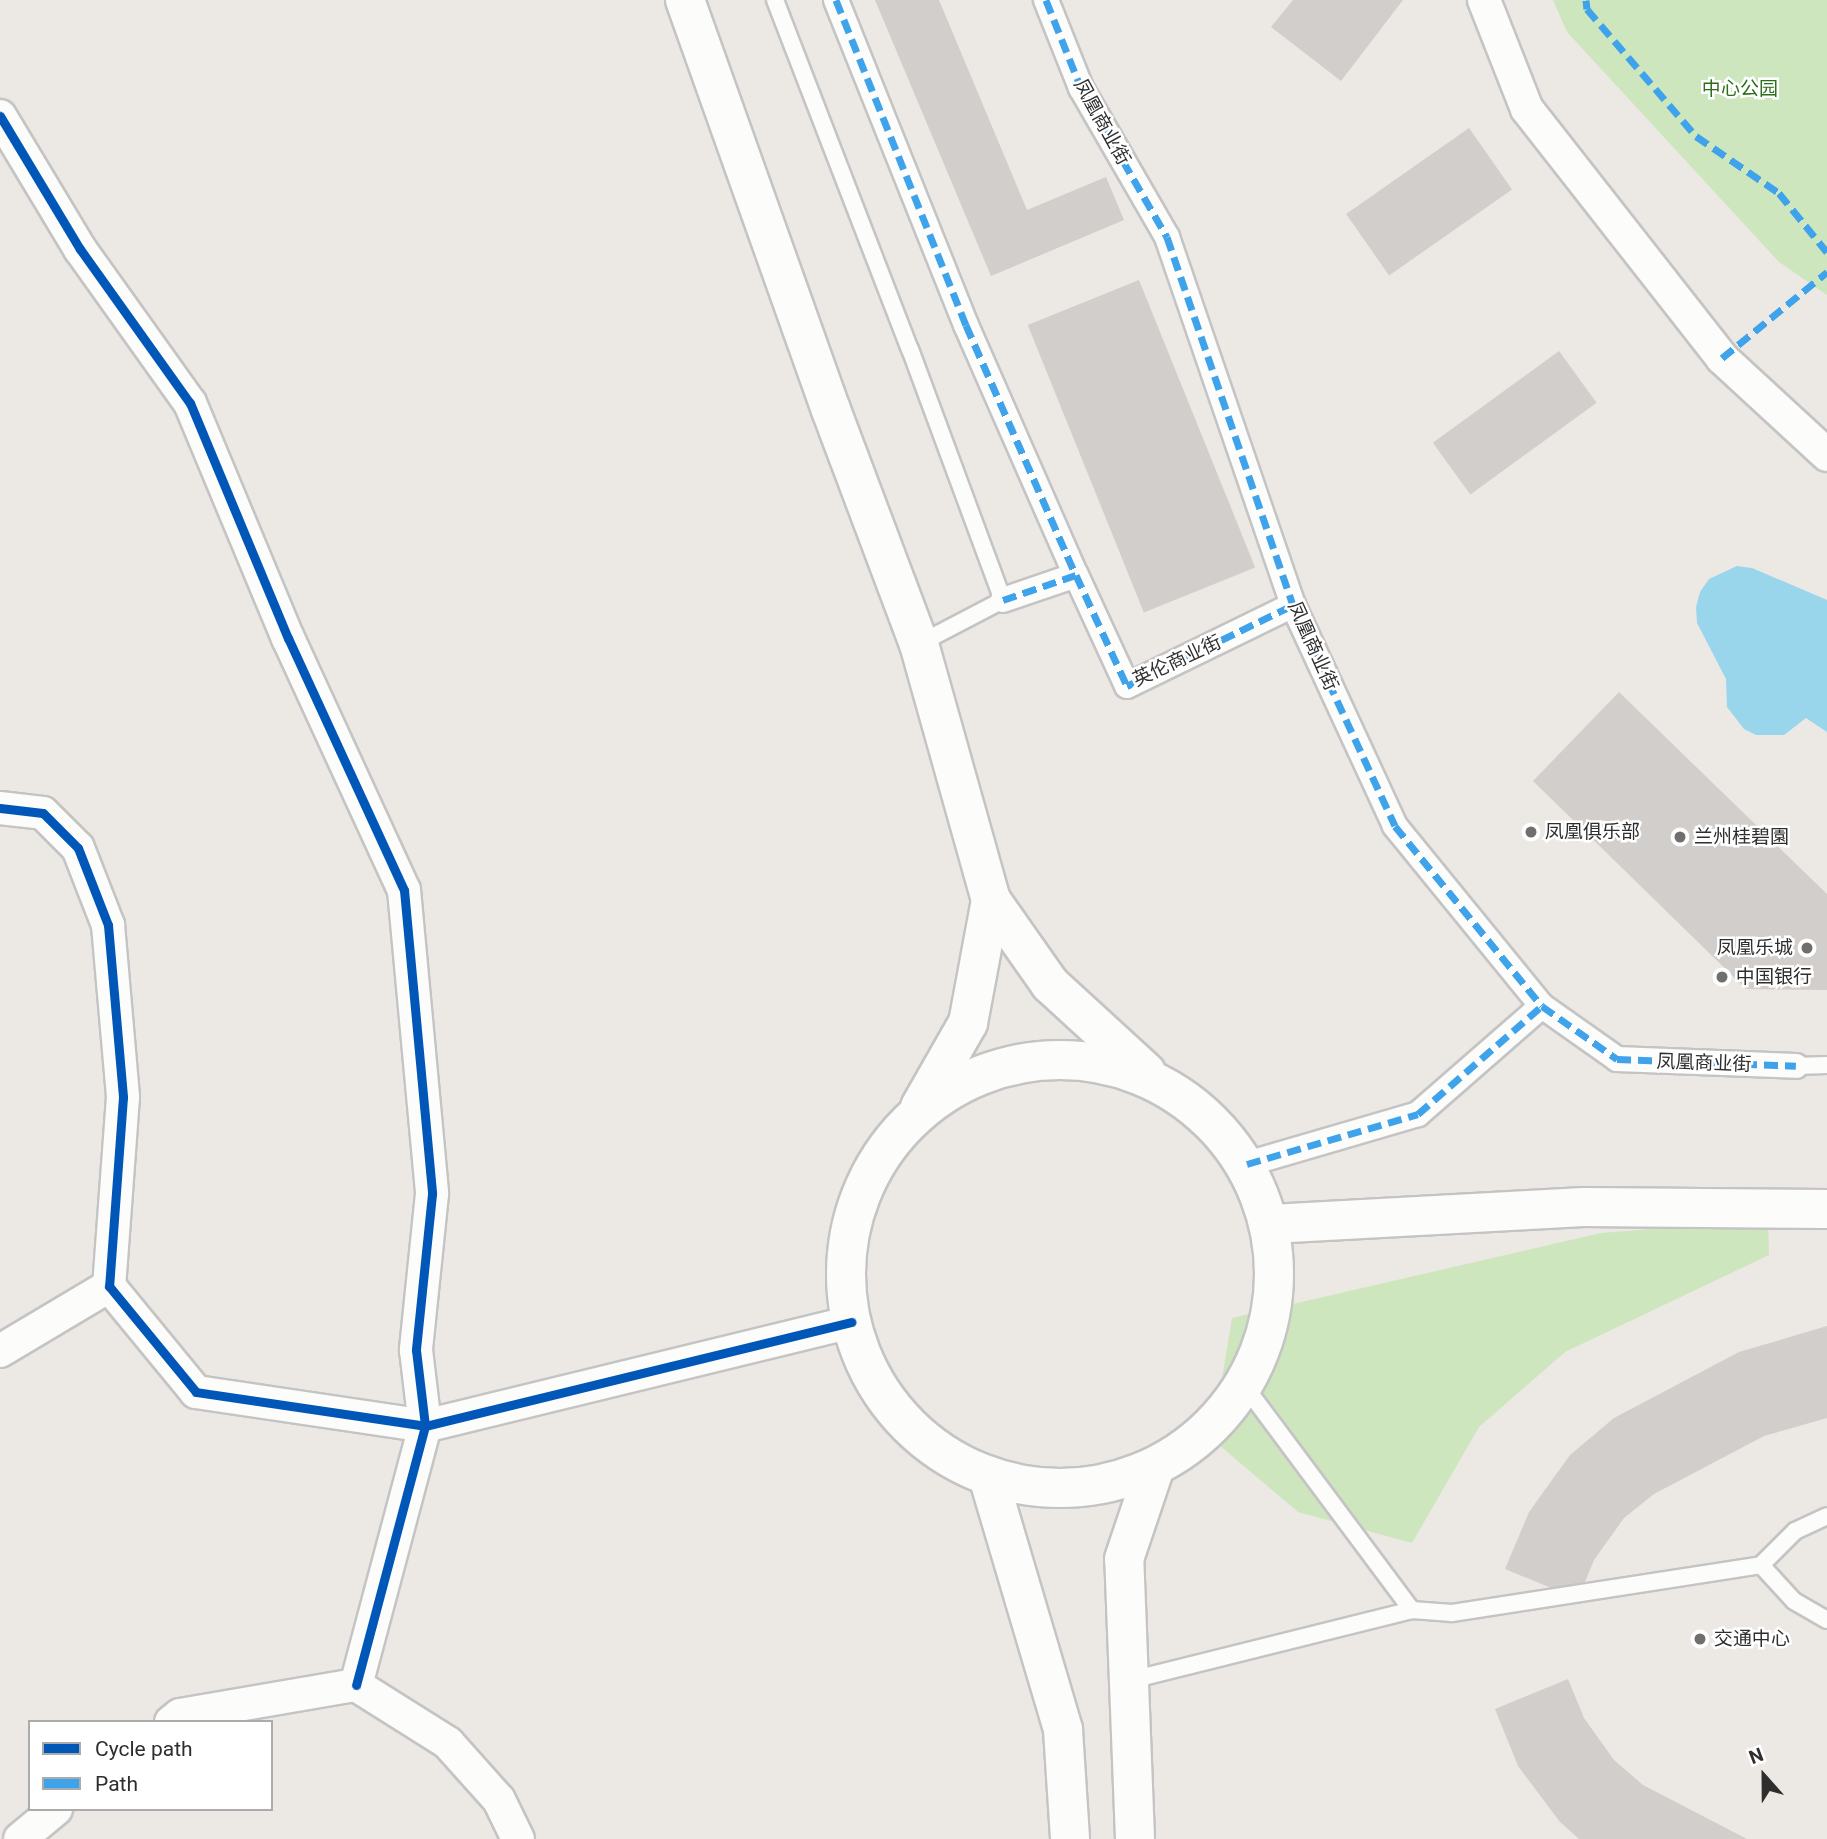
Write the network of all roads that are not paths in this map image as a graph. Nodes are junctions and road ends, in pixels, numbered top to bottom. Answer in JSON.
{"nodes":[{"id":1,"x":685,"y":0,"type":"edge"},
{"id":2,"x":775,"y":0,"type":"edge"},
{"id":3,"x":835,"y":0,"type":"edge"},
{"id":4,"x":1046,"y":0,"type":"edge"},
{"id":5,"x":1484,"y":0,"type":"edge"},
{"id":6,"x":0,"y":116,"type":"edge"},
{"id":7,"x":1827,"y":455,"type":"edge"},
{"id":8,"x":1076,"y":575,"type":"junction"},
{"id":9,"x":1003,"y":600,"type":"junction"},
{"id":10,"x":1293,"y":605,"type":"junction"},
{"id":11,"x":919,"y":644,"type":"junction"},
{"id":12,"x":0,"y":808,"type":"edge"},
{"id":13,"x":991,"y":900,"type":"junction"},
{"id":14,"x":1542,"y":1006,"type":"junction"},
{"id":15,"x":1827,"y":1065,"type":"edge"},
{"id":16,"x":1796,"y":1066,"type":"joint"},
{"id":17,"x":1153,"y":1078,"type":"junction"},
{"id":18,"x":916,"y":1114,"type":"junction"},
{"id":19,"x":1247,"y":1164,"type":"junction"},
{"id":20,"x":1827,"y":1209,"type":"edge"},
{"id":21,"x":1271,"y":1224,"type":"junction"},
{"id":22,"x":109,"y":1286,"type":"junction"},
{"id":23,"x":851,"y":1322,"type":"junction"},
{"id":24,"x":0,"y":1351,"type":"edge"},
{"id":25,"x":1244,"y":1385,"type":"junction"},
{"id":26,"x":425,"y":1426,"type":"junction"},
{"id":27,"x":1155,"y":1467,"type":"junction"},
{"id":28,"x":988,"y":1476,"type":"junction"},
{"id":29,"x":1827,"y":1516,"type":"edge"},
{"id":30,"x":1761,"y":1565,"type":"junction"},
{"id":31,"x":1412,"y":1610,"type":"junction"},
{"id":32,"x":1827,"y":1620,"type":"edge"},
{"id":33,"x":1131,"y":1680,"type":"junction"},
{"id":34,"x":356,"y":1685,"type":"junction"},
{"id":35,"x":174,"y":1720,"type":"edge"},
{"id":36,"x":54,"y":1811,"type":"edge"},
{"id":37,"x":20,"y":1839,"type":"edge"},
{"id":38,"x":518,"y":1839,"type":"edge"},
{"id":39,"x":1070,"y":1839,"type":"edge"},
{"id":40,"x":1135,"y":1839,"type":"edge"}],
"edges":[{"from":1,"to":11,"type":"main road"},
{"from":2,"to":9,"type":"lane"},
{"from":3,"to":8,"type":"street"},
{"from":4,"to":10,"type":"street","name":"凤凰商业街"},
{"from":5,"to":7,"type":"street"},
{"from":6,"to":26,"type":"street"},
{"from":8,"to":9,"type":"street"},
{"from":8,"to":10,"type":"street","name":"英伦商业街"},
{"from":9,"to":11,"type":"lane"},
{"from":10,"to":14,"type":"street","name":"凤凰商业街"},
{"from":11,"to":13,"type":"main road"},
{"from":12,"to":22,"type":"street"},
{"from":13,"to":17,"type":"main road"},
{"from":13,"to":18,"type":"main road"},
{"from":14,"to":16,"type":"street","name":"凤凰商业街"},
{"from":14,"to":19,"type":"street"},
{"from":15,"to":16,"type":"lane"},
{"from":17,"to":18,"type":"main road"},
{"from":17,"to":19,"type":"main road"},
{"from":18,"to":23,"type":"main road"},
{"from":19,"to":21,"type":"main road"},
{"from":20,"to":21,"type":"main road"},
{"from":21,"to":25,"type":"main road"},
{"from":22,"to":24,"type":"street"},
{"from":22,"to":26,"type":"street"},
{"from":23,"to":26,"type":"street"},
{"from":23,"to":28,"type":"main road"},
{"from":25,"to":27,"type":"main road"},
{"from":25,"to":31,"type":"lane"},
{"from":26,"to":34,"type":"street"},
{"from":27,"to":28,"type":"main road"},
{"from":27,"to":33,"type":"main road"},
{"from":28,"to":39,"type":"main road"},
{"from":29,"to":30,"type":"lane"},
{"from":30,"to":31,"type":"lane"},
{"from":30,"to":32,"type":"lane"},
{"from":31,"to":33,"type":"lane"},
{"from":33,"to":40,"type":"main road"},
{"from":34,"to":35,"type":"street"},
{"from":34,"to":38,"type":"street"},
{"from":36,"to":37,"type":"street"}]}
